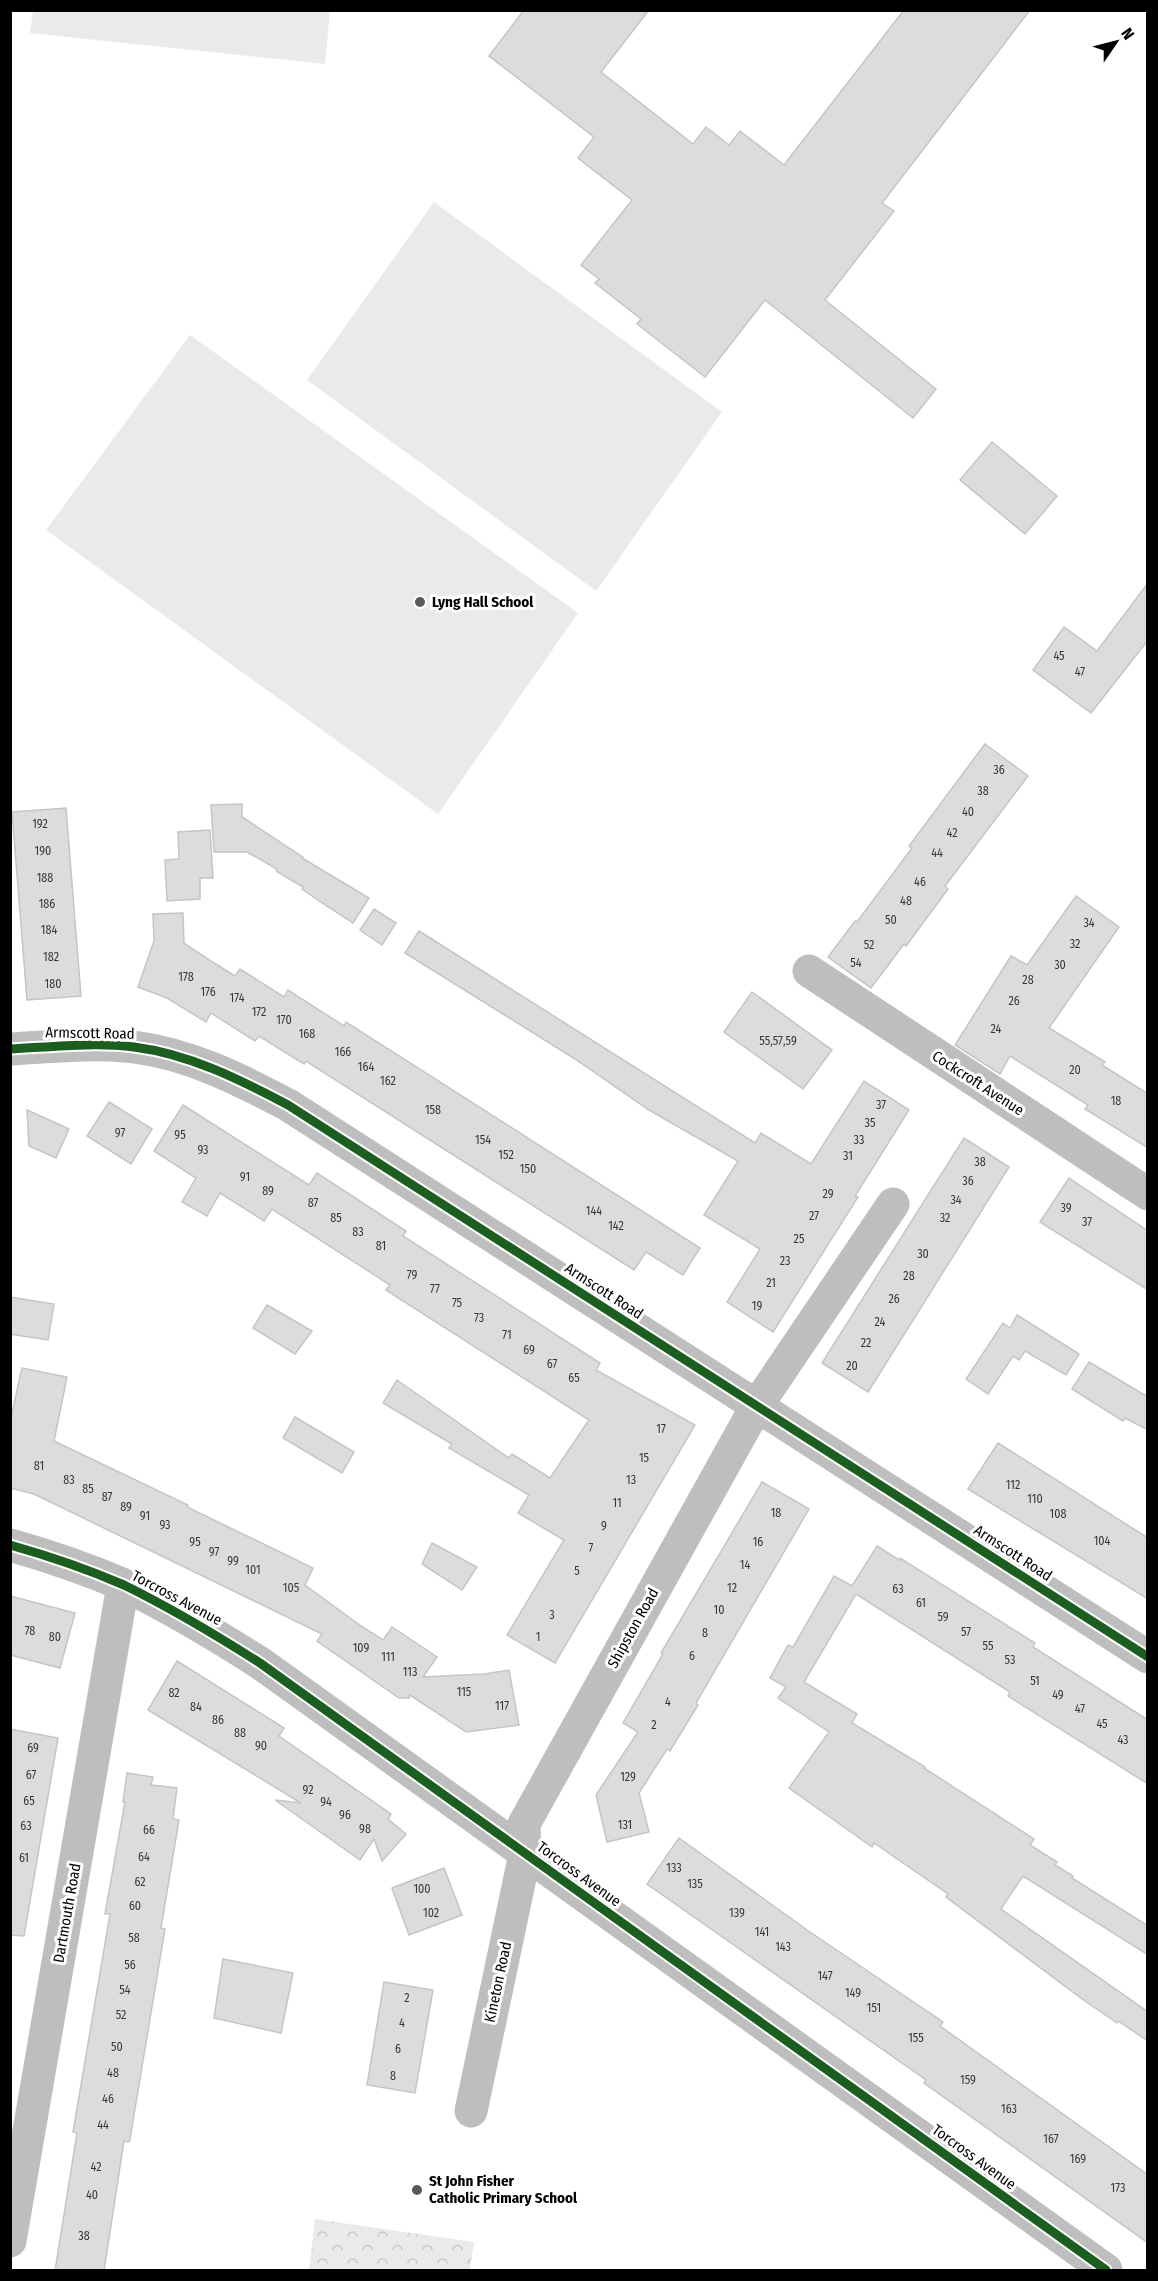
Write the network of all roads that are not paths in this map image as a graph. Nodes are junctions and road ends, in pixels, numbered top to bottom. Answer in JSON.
{"nodes":[{"id":1,"x":809,"y":971,"type":"dead end"},
{"id":2,"x":10,"y":1049,"type":"edge"},
{"id":3,"x":1148,"y":1194,"type":"edge"},
{"id":4,"x":892,"y":1204,"type":"dead end"},
{"id":5,"x":756,"y":1407,"type":"junction"},
{"id":6,"x":10,"y":1545,"type":"edge"},
{"id":7,"x":123,"y":1585,"type":"junction"},
{"id":8,"x":1148,"y":1657,"type":"edge"},
{"id":9,"x":525,"y":1854,"type":"junction"},
{"id":10,"x":471,"y":2111,"type":"dead end"},
{"id":11,"x":10,"y":2241,"type":"edge"},
{"id":12,"x":1106,"y":2271,"type":"edge"}],
"edges":[{"from":1,"to":3,"type":"street","name":"Cockcroft Avenue"},
{"from":2,"to":5,"type":"street","name":"Armscott Road"},
{"from":4,"to":5,"type":"street"},
{"from":5,"to":8,"type":"street","name":"Armscott Road"},
{"from":5,"to":9,"type":"street","name":"Shipston Road"},
{"from":6,"to":7,"type":"street","name":"Torcross Avenue"},
{"from":7,"to":9,"type":"street","name":"Torcross Avenue"},
{"from":7,"to":11,"type":"street","name":"Dartmouth Road"},
{"from":9,"to":10,"type":"street","name":"Kineton Road"},
{"from":9,"to":12,"type":"street","name":"Torcross Avenue"}]}
